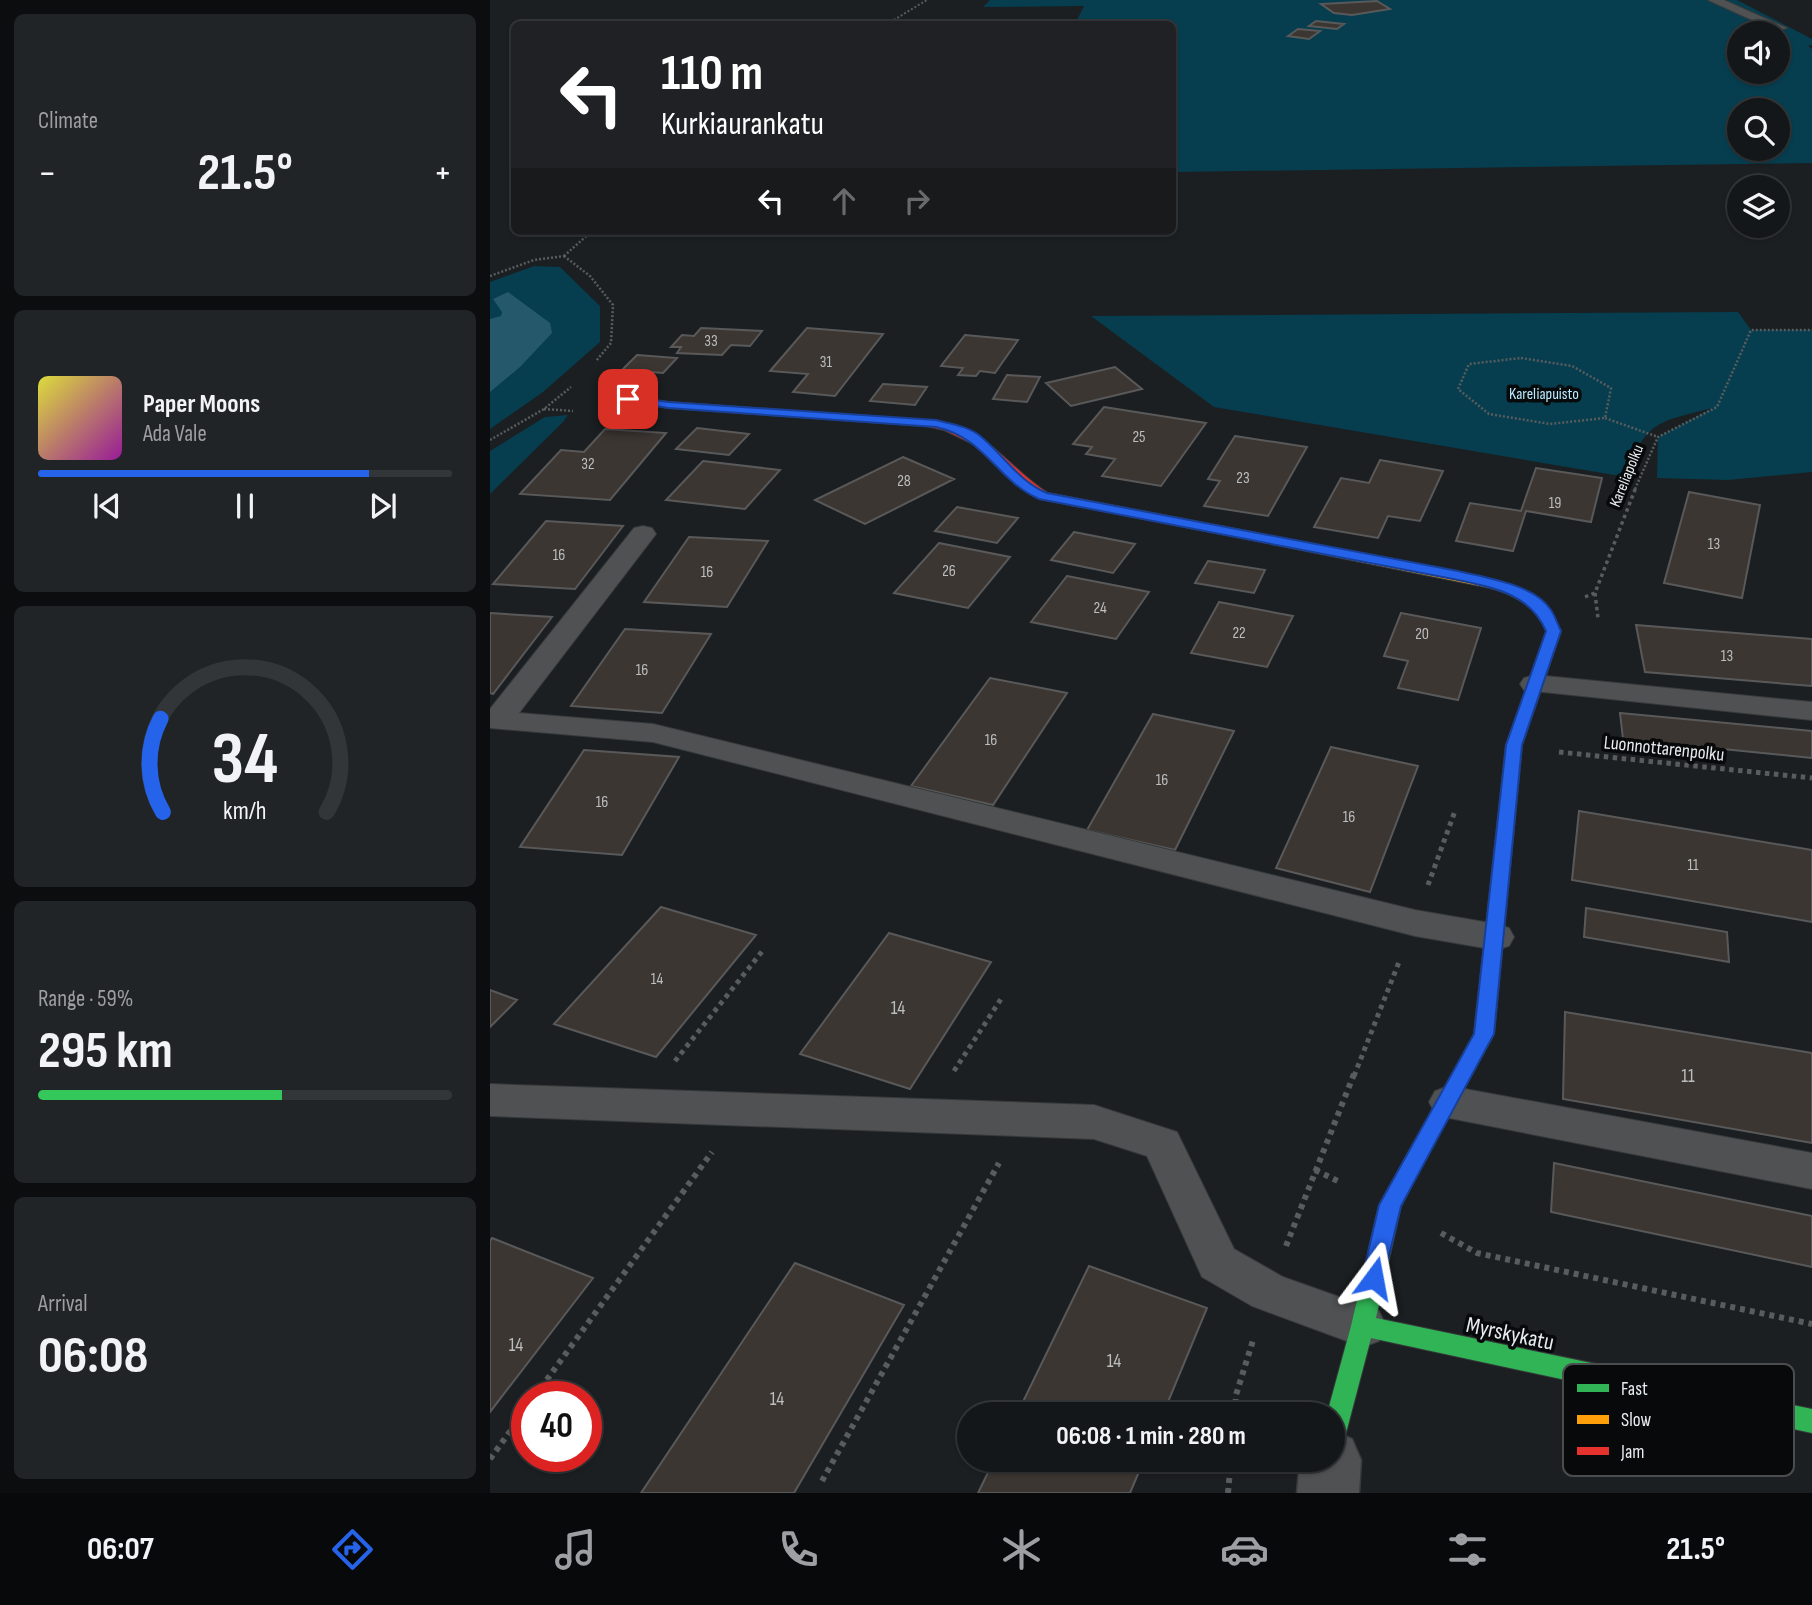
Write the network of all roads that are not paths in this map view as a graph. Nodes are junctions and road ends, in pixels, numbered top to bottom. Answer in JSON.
{"nodes":[{"id":1,"x":1714,"y":0,"type":"edge"},
{"id":2,"x":1764,"y":21,"type":"edge"},
{"id":3,"x":608,"y":396,"type":"dead end"},
{"id":4,"x":642,"y":534,"type":"dead end"},
{"id":5,"x":1535,"y":684,"type":"junction"},
{"id":6,"x":1812,"y":711,"type":"edge"},
{"id":7,"x":494,"y":724,"type":"edge"},
{"id":8,"x":1496,"y":937,"type":"junction"},
{"id":9,"x":490,"y":1100,"type":"edge"},
{"id":10,"x":1449,"y":1102,"type":"junction"},
{"id":11,"x":1812,"y":1171,"type":"edge"},
{"id":12,"x":1363,"y":1326,"type":"junction"},
{"id":13,"x":1563,"y":1369,"type":"edge"},
{"id":14,"x":1342,"y":1402,"type":"edge"},
{"id":15,"x":1794,"y":1418,"type":"edge"},
{"id":16,"x":1812,"y":1422,"type":"edge"},
{"id":17,"x":1329,"y":1472,"type":"edge"},
{"id":18,"x":1328,"y":1493,"type":"edge"}],
"edges":[{"from":1,"to":2,"type":"lane"},
{"from":3,"to":5,"type":"street"},
{"from":4,"to":7,"type":"lane"},
{"from":5,"to":6,"type":"lane"},
{"from":5,"to":8,"type":"street"},
{"from":7,"to":8,"type":"lane"},
{"from":8,"to":10,"type":"street"},
{"from":9,"to":12,"type":"lane"},
{"from":10,"to":11,"type":"lane"},
{"from":10,"to":12,"type":"street"},
{"from":12,"to":13,"type":"street","name":"Myrskykatu"},
{"from":12,"to":14,"type":"street"},
{"from":15,"to":16,"type":"street","name":"Myrskykatu"},
{"from":17,"to":18,"type":"street"}]}
